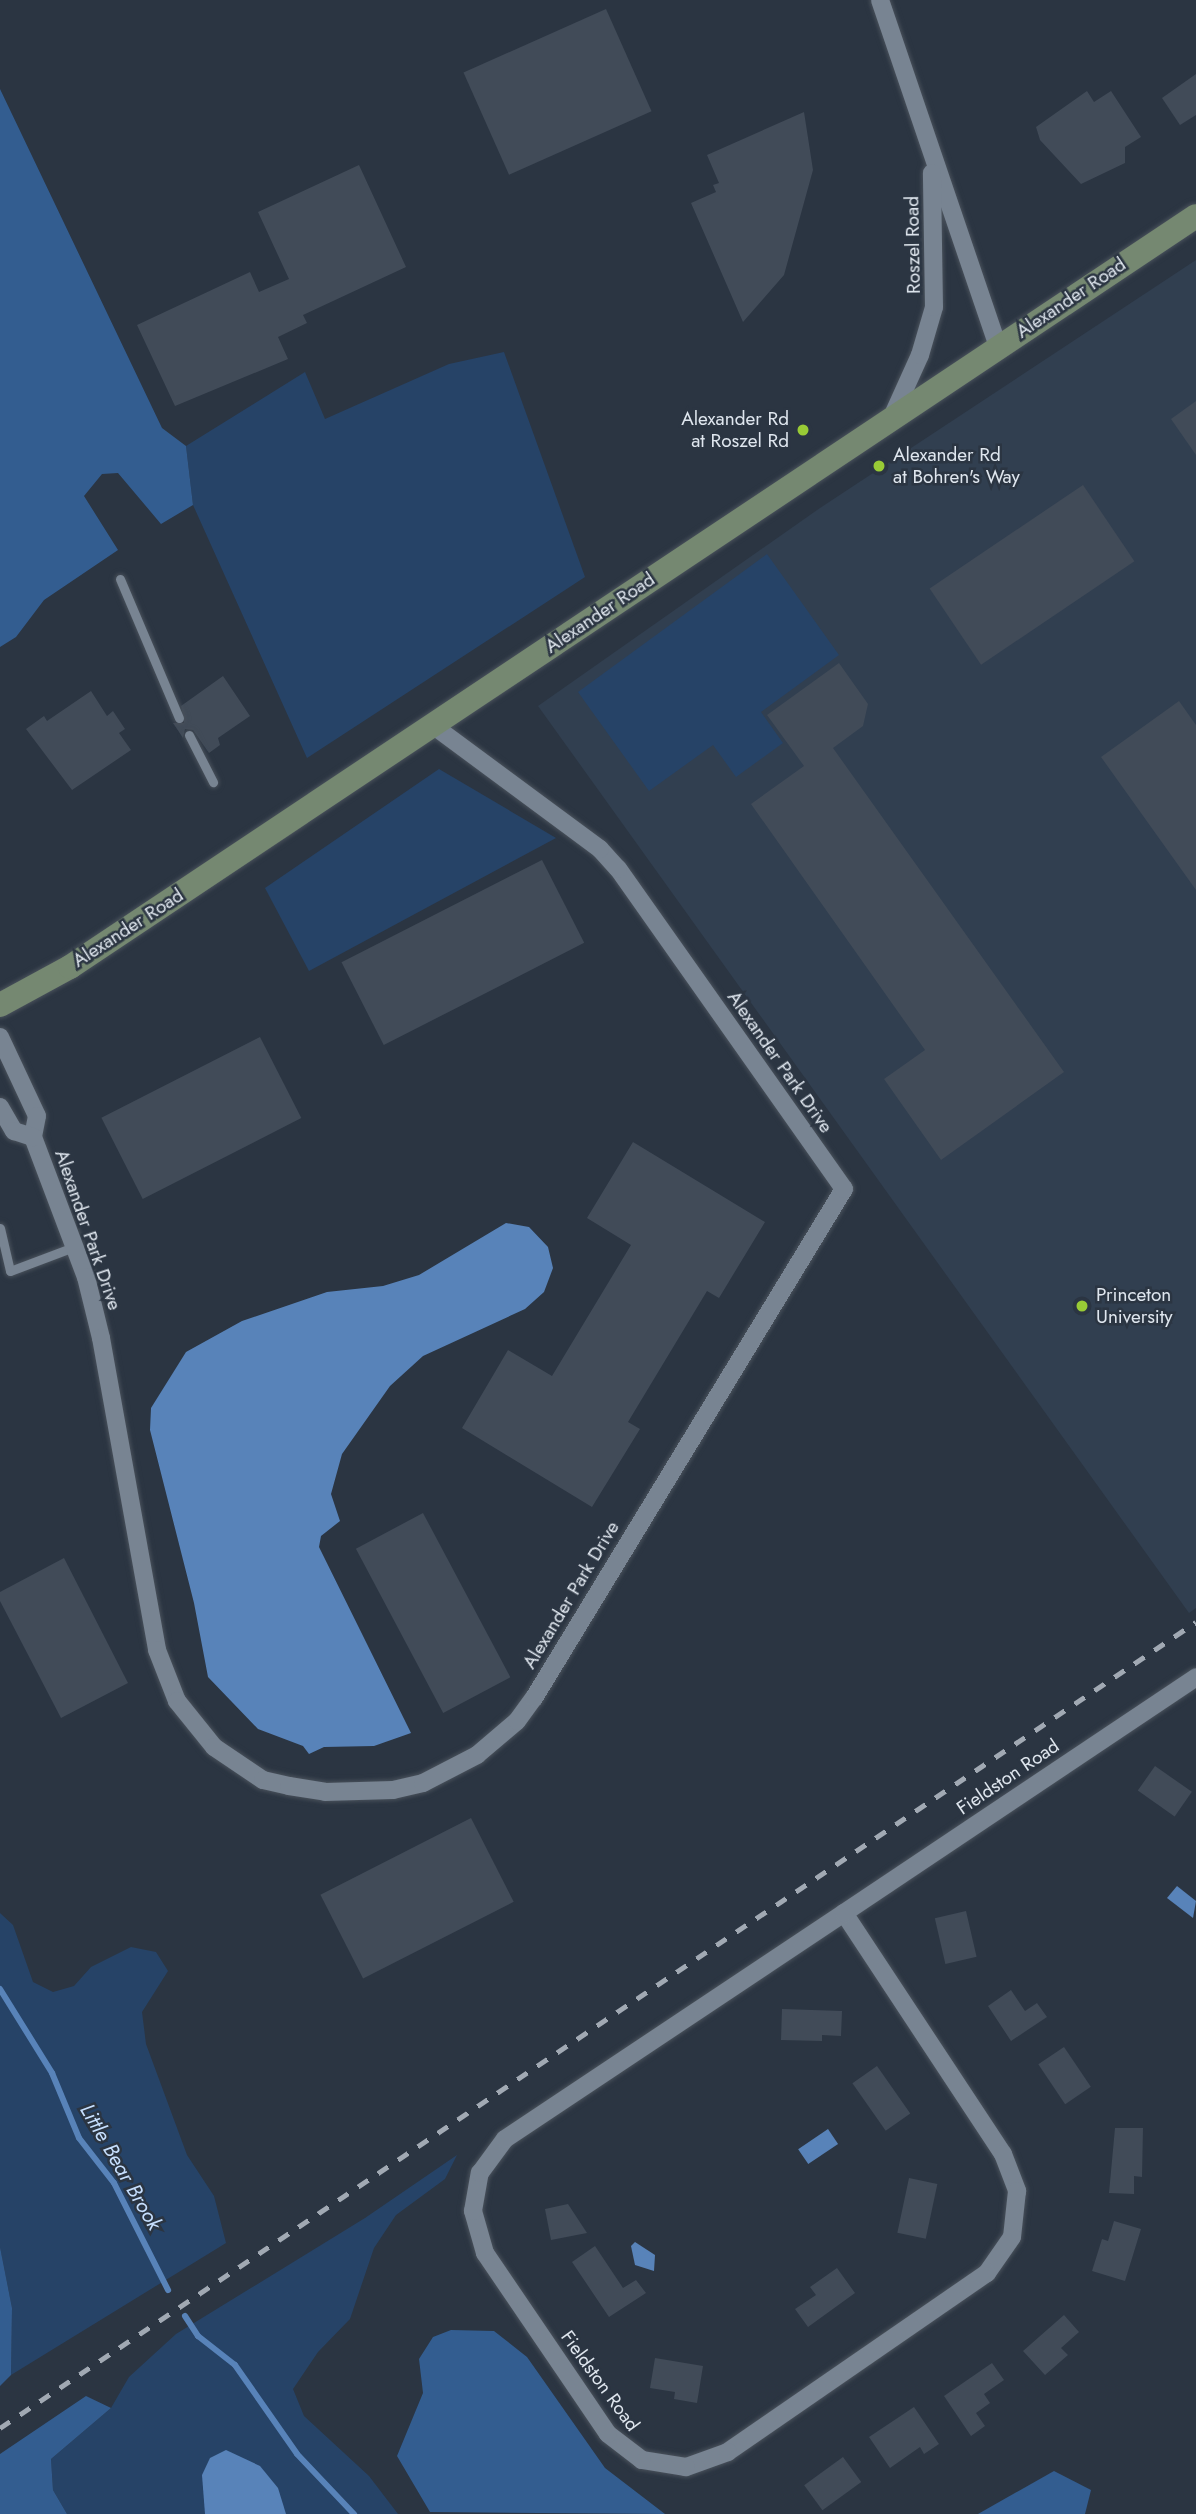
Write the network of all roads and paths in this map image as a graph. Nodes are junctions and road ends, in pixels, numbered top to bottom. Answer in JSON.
{"nodes":[{"id":1,"x":880,"y":0,"type":"edge"},
{"id":2,"x":931,"y":148,"type":"junction"},
{"id":3,"x":1196,"y":216,"type":"edge"},
{"id":4,"x":998,"y":347,"type":"junction"},
{"id":5,"x":891,"y":417,"type":"junction"},
{"id":6,"x":120,"y":579,"type":"dead end"},
{"id":7,"x":179,"y":718,"type":"dead end"},
{"id":8,"x":434,"y":726,"type":"junction"},
{"id":9,"x":189,"y":735,"type":"dead end"},
{"id":10,"x":212,"y":782,"type":"dead end"},
{"id":11,"x":0,"y":1005,"type":"edge"},
{"id":12,"x":0,"y":1037,"type":"edge"},
{"id":13,"x":0,"y":1107,"type":"edge"},
{"id":14,"x":33,"y":1137,"type":"junction"},
{"id":15,"x":0,"y":1228,"type":"edge"},
{"id":16,"x":74,"y":1247,"type":"junction"},
{"id":17,"x":1193,"y":1686,"type":"edge"},
{"id":18,"x":844,"y":1913,"type":"junction"}],
"edges":[{"from":1,"to":2,"type":"street","name":"Roszel Road"},
{"from":2,"to":4,"type":"street","name":"Roszel Road"},
{"from":2,"to":5,"type":"street","name":"Roszel Road"},
{"from":3,"to":4,"type":"street","name":"Alexander Road"},
{"from":4,"to":5,"type":"street","name":"Alexander Road"},
{"from":5,"to":8,"type":"street","name":"Alexander Road"},
{"from":6,"to":7,"type":"lane"},
{"from":8,"to":11,"type":"street","name":"Alexander Road"},
{"from":8,"to":16,"type":"street","name":"Alexander Park Drive"},
{"from":9,"to":10,"type":"lane"},
{"from":12,"to":14,"type":"street","name":"Alexander Park Drive"},
{"from":13,"to":14,"type":"street","name":"Alexander Park Drive"},
{"from":14,"to":16,"type":"street","name":"Alexander Park Drive"},
{"from":15,"to":16,"type":"lane"},
{"from":17,"to":18,"type":"street","name":"Fieldston Road"},
{"from":18,"to":18,"type":"street","name":"Fieldston Road"}]}
